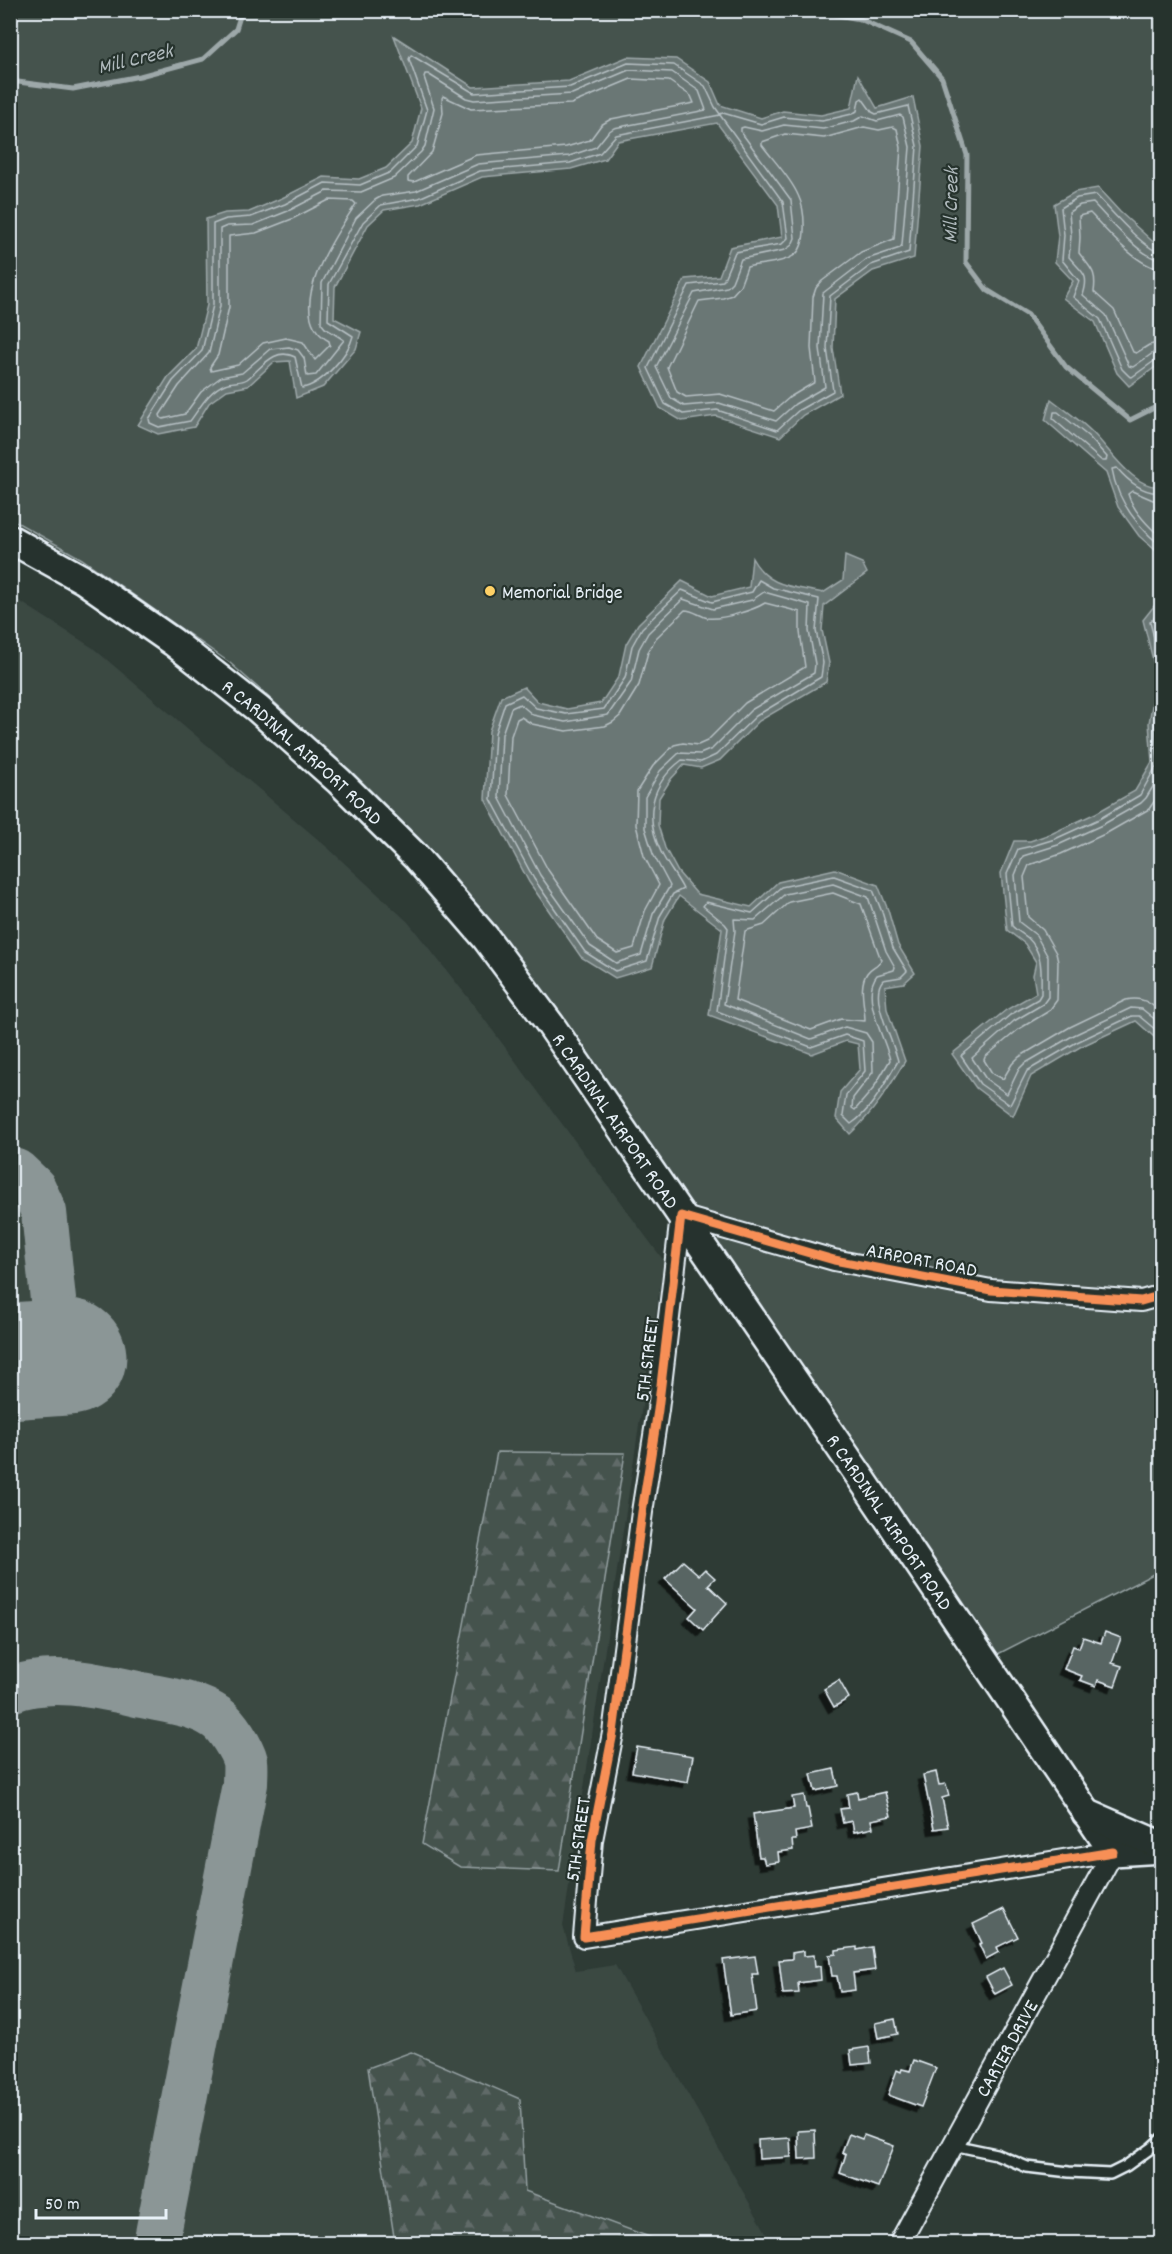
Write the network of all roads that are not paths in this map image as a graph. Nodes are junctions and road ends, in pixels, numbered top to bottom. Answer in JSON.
{"nodes":[{"id":1,"x":10,"y":539,"type":"edge"},
{"id":2,"x":681,"y":1216,"type":"junction"},
{"id":3,"x":1161,"y":1295,"type":"edge"},
{"id":4,"x":1086,"y":1812,"type":"junction"},
{"id":5,"x":1161,"y":1848,"type":"edge"},
{"id":6,"x":1113,"y":1852,"type":"junction"},
{"id":7,"x":1161,"y":2138,"type":"edge"},
{"id":8,"x":953,"y":2145,"type":"junction"},
{"id":9,"x":898,"y":2244,"type":"edge"}],
"edges":[{"from":1,"to":2,"type":"main road","name":"R CARDINAL AIRPORT ROAD"},
{"from":2,"to":3,"type":"street","name":"AIRPORT ROAD"},
{"from":2,"to":4,"type":"main road","name":"R CARDINAL AIRPORT ROAD"},
{"from":2,"to":6,"type":"street","name":"5TH STREET"},
{"from":4,"to":5,"type":"main road"},
{"from":4,"to":6,"type":"main road","name":"R CARDINAL AIRPORT ROAD"},
{"from":5,"to":6,"type":"main road","name":"5TH STREET"},
{"from":6,"to":8,"type":"street","name":"CARTER DRIVE"},
{"from":7,"to":8,"type":"lane"},
{"from":8,"to":9,"type":"street","name":"CARTER DRIVE"}]}
